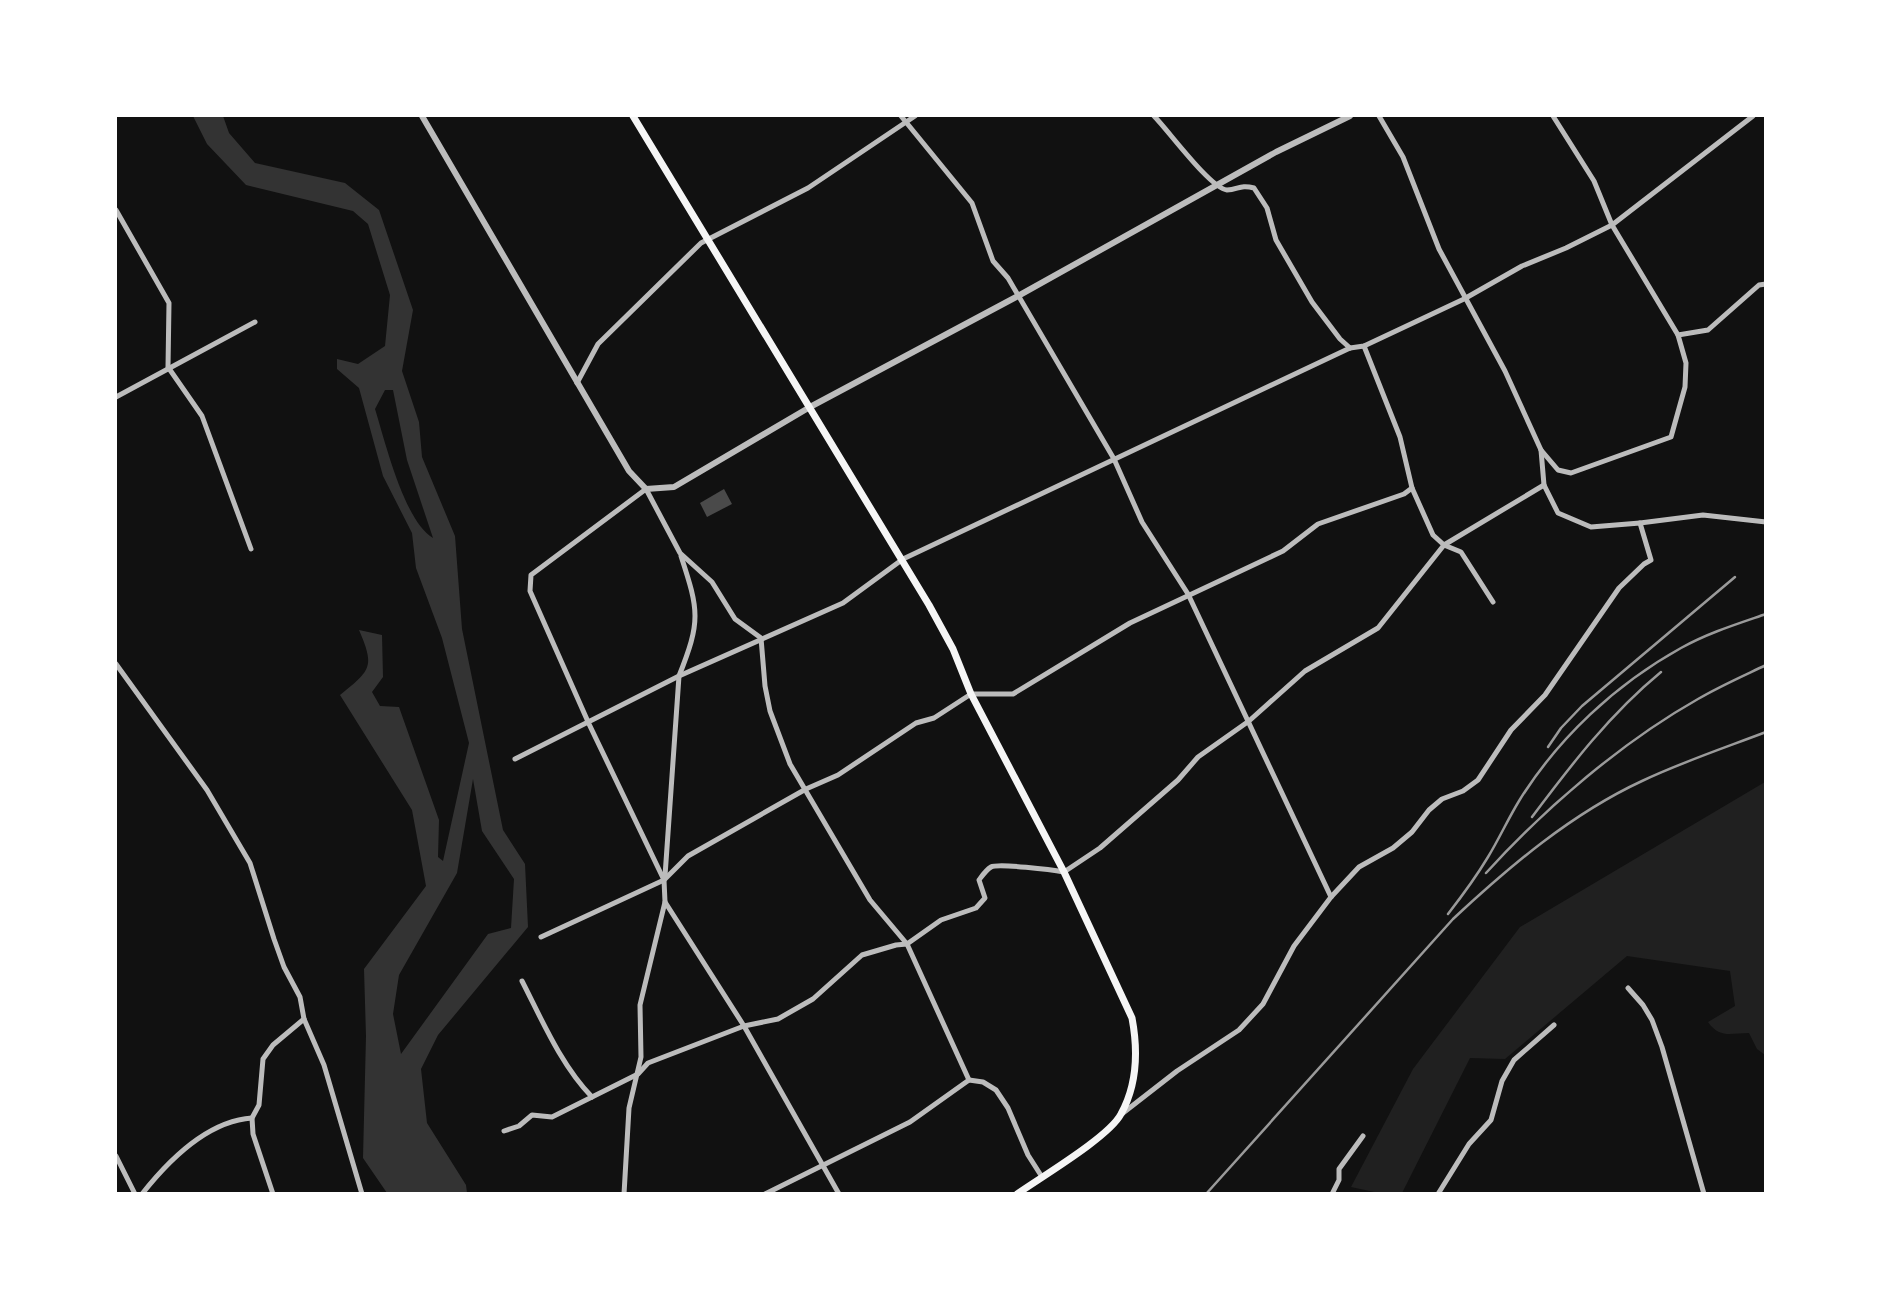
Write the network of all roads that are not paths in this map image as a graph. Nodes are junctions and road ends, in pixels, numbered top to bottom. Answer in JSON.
{"nodes":[{"id":1,"x":422,"y":116,"type":"edge"},
{"id":2,"x":633,"y":116,"type":"edge"},
{"id":3,"x":901,"y":116,"type":"edge"},
{"id":4,"x":915,"y":116,"type":"edge"},
{"id":5,"x":1154,"y":116,"type":"edge"},
{"id":6,"x":1350,"y":116,"type":"edge"},
{"id":7,"x":1378,"y":116,"type":"edge"},
{"id":8,"x":1553,"y":116,"type":"edge"},
{"id":9,"x":1753,"y":116,"type":"edge"},
{"id":10,"x":1342,"y":117,"type":"edge"},
{"id":11,"x":907,"y":122,"type":"junction"},
{"id":12,"x":1216,"y":185,"type":"junction"},
{"id":13,"x":116,"y":210,"type":"edge"},
{"id":14,"x":1612,"y":225,"type":"junction"},
{"id":15,"x":708,"y":239,"type":"junction"},
{"id":16,"x":1766,"y":284,"type":"edge"},
{"id":17,"x":1018,"y":296,"type":"junction"},
{"id":18,"x":1464,"y":299,"type":"junction"},
{"id":19,"x":255,"y":322,"type":"dead end"},
{"id":20,"x":1678,"y":335,"type":"junction"},
{"id":21,"x":1364,"y":346,"type":"junction"},
{"id":22,"x":1350,"y":348,"type":"junction"},
{"id":23,"x":168,"y":367,"type":"junction"},
{"id":24,"x":577,"y":383,"type":"junction"},
{"id":25,"x":116,"y":397,"type":"edge"},
{"id":26,"x":810,"y":407,"type":"junction"},
{"id":27,"x":1541,"y":450,"type":"junction"},
{"id":28,"x":1114,"y":459,"type":"junction"},
{"id":29,"x":1544,"y":485,"type":"junction"},
{"id":30,"x":1412,"y":488,"type":"junction"},
{"id":31,"x":646,"y":489,"type":"junction"},
{"id":32,"x":1766,"y":522,"type":"edge"},
{"id":33,"x":1640,"y":523,"type":"junction"},
{"id":34,"x":1444,"y":545,"type":"junction"},
{"id":35,"x":251,"y":549,"type":"dead end"},
{"id":36,"x":680,"y":553,"type":"junction"},
{"id":37,"x":903,"y":559,"type":"junction"},
{"id":38,"x":1188,"y":594,"type":"junction"},
{"id":39,"x":1493,"y":602,"type":"dead end"},
{"id":40,"x":761,"y":638,"type":"junction"},
{"id":41,"x":116,"y":663,"type":"edge"},
{"id":42,"x":123,"y":676,"type":"junction"},
{"id":43,"x":679,"y":676,"type":"junction"},
{"id":44,"x":116,"y":680,"type":"edge"},
{"id":45,"x":971,"y":694,"type":"junction"},
{"id":46,"x":1249,"y":721,"type":"junction"},
{"id":47,"x":589,"y":724,"type":"junction"},
{"id":48,"x":515,"y":759,"type":"dead end"},
{"id":49,"x":806,"y":789,"type":"junction"},
{"id":50,"x":1064,"y":872,"type":"junction"},
{"id":51,"x":664,"y":880,"type":"junction"},
{"id":52,"x":1331,"y":897,"type":"junction"},
{"id":53,"x":665,"y":902,"type":"junction"},
{"id":54,"x":541,"y":937,"type":"dead end"},
{"id":55,"x":907,"y":944,"type":"junction"},
{"id":56,"x":522,"y":981,"type":"dead end"},
{"id":57,"x":1628,"y":988,"type":"dead end"},
{"id":58,"x":304,"y":1019,"type":"junction"},
{"id":59,"x":1554,"y":1024,"type":"dead end"},
{"id":60,"x":744,"y":1026,"type":"junction"},
{"id":61,"x":638,"y":1074,"type":"junction"},
{"id":62,"x":969,"y":1080,"type":"junction"},
{"id":63,"x":592,"y":1097,"type":"junction"},
{"id":64,"x":1121,"y":1114,"type":"junction"},
{"id":65,"x":252,"y":1118,"type":"junction"},
{"id":66,"x":504,"y":1132,"type":"dead end"},
{"id":67,"x":1363,"y":1136,"type":"dead end"},
{"id":68,"x":116,"y":1156,"type":"edge"},
{"id":69,"x":822,"y":1165,"type":"junction"},
{"id":70,"x":1042,"y":1177,"type":"junction"},
{"id":71,"x":135,"y":1194,"type":"edge"},
{"id":72,"x":142,"y":1194,"type":"edge"},
{"id":73,"x":273,"y":1194,"type":"edge"},
{"id":74,"x":362,"y":1194,"type":"edge"},
{"id":75,"x":624,"y":1194,"type":"edge"},
{"id":76,"x":765,"y":1194,"type":"edge"},
{"id":77,"x":839,"y":1194,"type":"edge"},
{"id":78,"x":1017,"y":1194,"type":"edge"},
{"id":79,"x":1332,"y":1194,"type":"edge"},
{"id":80,"x":1438,"y":1194,"type":"edge"},
{"id":81,"x":1704,"y":1194,"type":"edge"}],
"edges":[{"from":1,"to":24,"type":"street"},
{"from":2,"to":15,"type":"main road"},
{"from":3,"to":11,"type":"street"},
{"from":4,"to":11,"type":"street"},
{"from":5,"to":12,"type":"street"},
{"from":6,"to":10,"type":"street"},
{"from":7,"to":18,"type":"street"},
{"from":8,"to":14,"type":"street"},
{"from":9,"to":14,"type":"street"},
{"from":10,"to":12,"type":"street"},
{"from":11,"to":15,"type":"street"},
{"from":11,"to":17,"type":"street"},
{"from":12,"to":17,"type":"street"},
{"from":12,"to":22,"type":"street"},
{"from":13,"to":23,"type":"street"},
{"from":14,"to":18,"type":"street"},
{"from":14,"to":20,"type":"street"},
{"from":15,"to":24,"type":"street"},
{"from":15,"to":26,"type":"main road"},
{"from":16,"to":20,"type":"street"},
{"from":17,"to":26,"type":"street"},
{"from":17,"to":28,"type":"street"},
{"from":18,"to":21,"type":"street"},
{"from":18,"to":27,"type":"street"},
{"from":19,"to":23,"type":"street"},
{"from":20,"to":27,"type":"street"},
{"from":21,"to":22,"type":"street"},
{"from":21,"to":30,"type":"street"},
{"from":22,"to":28,"type":"street"},
{"from":23,"to":25,"type":"street"},
{"from":23,"to":35,"type":"street"},
{"from":24,"to":31,"type":"street"},
{"from":26,"to":31,"type":"street"},
{"from":26,"to":37,"type":"main road"},
{"from":27,"to":29,"type":"street"},
{"from":28,"to":37,"type":"street"},
{"from":28,"to":38,"type":"street"},
{"from":29,"to":33,"type":"street"},
{"from":29,"to":34,"type":"street"},
{"from":30,"to":34,"type":"street"},
{"from":30,"to":38,"type":"street"},
{"from":31,"to":36,"type":"street"},
{"from":31,"to":47,"type":"street"},
{"from":32,"to":33,"type":"street"},
{"from":33,"to":52,"type":"street"},
{"from":34,"to":39,"type":"street"},
{"from":34,"to":46,"type":"street"},
{"from":36,"to":40,"type":"street"},
{"from":36,"to":43,"type":"street"},
{"from":37,"to":40,"type":"street"},
{"from":37,"to":45,"type":"main road"},
{"from":38,"to":45,"type":"street"},
{"from":38,"to":46,"type":"street"},
{"from":40,"to":43,"type":"street"},
{"from":40,"to":49,"type":"street"},
{"from":41,"to":42,"type":"street"},
{"from":42,"to":44,"type":"street"},
{"from":42,"to":58,"type":"street"},
{"from":43,"to":47,"type":"street"},
{"from":43,"to":51,"type":"street"},
{"from":45,"to":49,"type":"street"},
{"from":45,"to":50,"type":"main road"},
{"from":46,"to":50,"type":"street"},
{"from":46,"to":52,"type":"street"},
{"from":47,"to":48,"type":"street"},
{"from":47,"to":51,"type":"street"},
{"from":49,"to":51,"type":"street"},
{"from":49,"to":55,"type":"street"},
{"from":50,"to":55,"type":"street"},
{"from":50,"to":64,"type":"main road"},
{"from":51,"to":53,"type":"street"},
{"from":51,"to":54,"type":"street"},
{"from":52,"to":64,"type":"street"},
{"from":53,"to":60,"type":"street"},
{"from":53,"to":61,"type":"street"},
{"from":55,"to":60,"type":"street"},
{"from":55,"to":62,"type":"street"},
{"from":56,"to":63,"type":"street"},
{"from":57,"to":81,"type":"street"},
{"from":58,"to":65,"type":"street"},
{"from":58,"to":74,"type":"street"},
{"from":59,"to":80,"type":"street"},
{"from":60,"to":61,"type":"street"},
{"from":60,"to":69,"type":"street"},
{"from":61,"to":63,"type":"street"},
{"from":61,"to":75,"type":"street"},
{"from":62,"to":69,"type":"street"},
{"from":62,"to":70,"type":"street"},
{"from":63,"to":66,"type":"street"},
{"from":64,"to":70,"type":"main road"},
{"from":65,"to":72,"type":"street"},
{"from":65,"to":73,"type":"street"},
{"from":67,"to":79,"type":"street"},
{"from":68,"to":71,"type":"street"},
{"from":69,"to":76,"type":"street"},
{"from":69,"to":77,"type":"street"},
{"from":70,"to":78,"type":"main road"}]}
